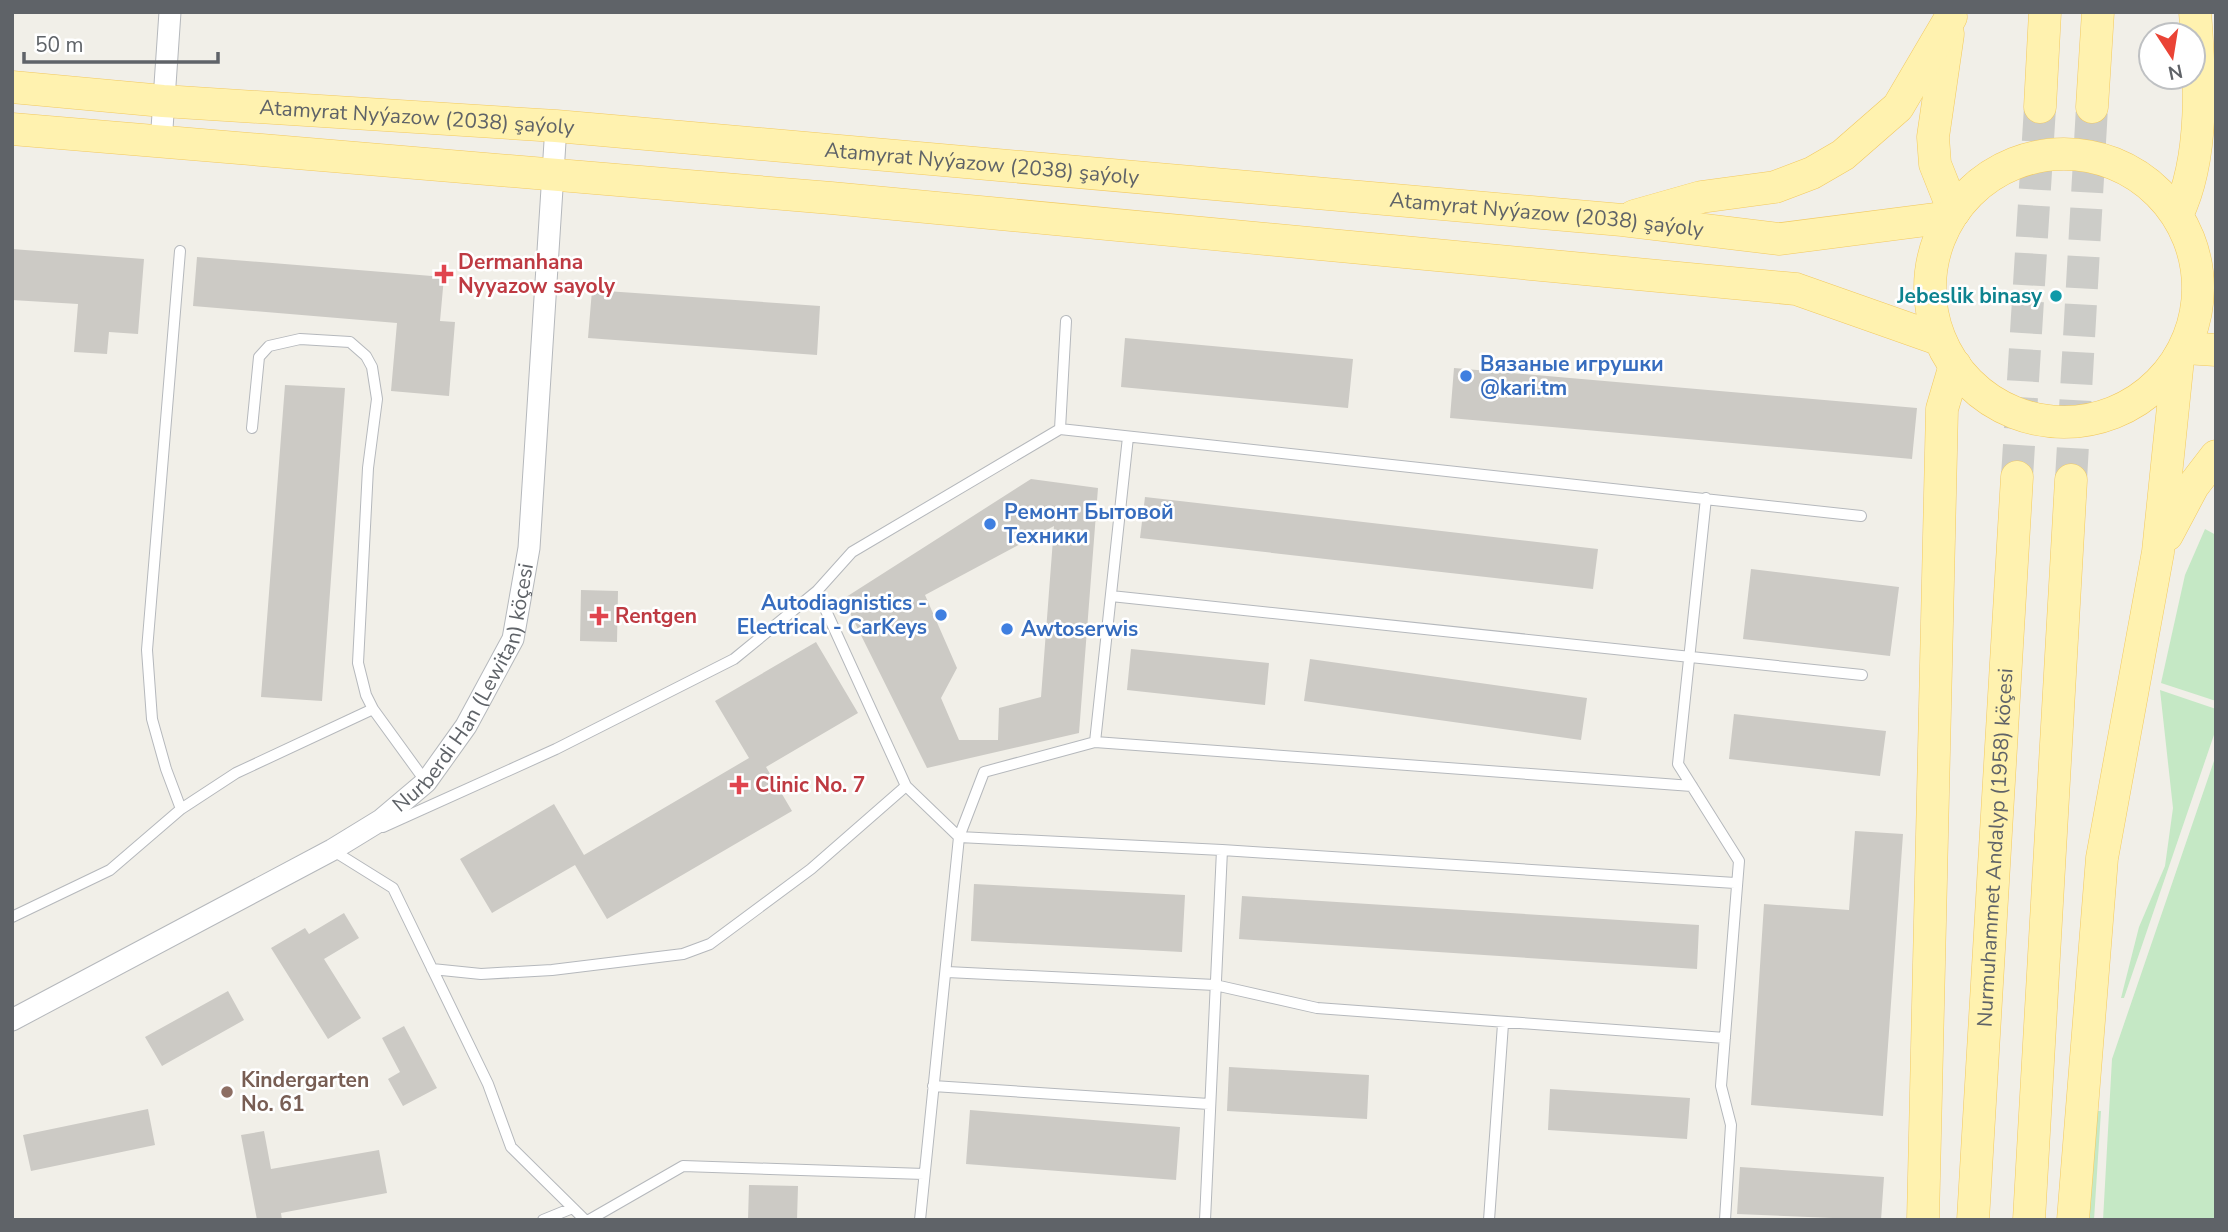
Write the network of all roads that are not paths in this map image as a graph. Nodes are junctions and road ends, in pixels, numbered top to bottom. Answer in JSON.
{"nodes":[{"id":1,"x":170,"y":12,"type":"edge"},
{"id":2,"x":2045,"y":12,"type":"edge"},
{"id":3,"x":2098,"y":12,"type":"edge"},
{"id":4,"x":1951,"y":14,"type":"edge"},
{"id":5,"x":2207,"y":71,"type":"edge"},
{"id":6,"x":12,"y":88,"type":"edge"},
{"id":7,"x":2197,"y":91,"type":"edge"},
{"id":8,"x":2216,"y":92,"type":"edge"},
{"id":9,"x":163,"y":101,"type":"junction"},
{"id":10,"x":2040,"y":107,"type":"tunnel mouth"},
{"id":11,"x":2091,"y":107,"type":"tunnel mouth"},
{"id":12,"x":556,"y":126,"type":"junction"},
{"id":13,"x":12,"y":129,"type":"edge"},
{"id":14,"x":160,"y":143,"type":"junction"},
{"id":15,"x":554,"y":174,"type":"junction"},
{"id":16,"x":1952,"y":215,"type":"junction"},
{"id":17,"x":1622,"y":220,"type":"junction"},
{"id":18,"x":2181,"y":223,"type":"junction"},
{"id":19,"x":2216,"y":242,"type":"edge"},
{"id":20,"x":180,"y":251,"type":"dead end"},
{"id":21,"x":1066,"y":321,"type":"dead end"},
{"id":22,"x":1946,"y":352,"type":"junction"},
{"id":23,"x":2193,"y":353,"type":"edge"},
{"id":24,"x":252,"y":428,"type":"dead end"},
{"id":25,"x":1060,"y":429,"type":"junction"},
{"id":26,"x":1128,"y":437,"type":"junction"},
{"id":27,"x":2216,"y":456,"type":"edge"},
{"id":28,"x":2017,"y":477,"type":"tunnel mouth"},
{"id":29,"x":2071,"y":480,"type":"tunnel mouth"},
{"id":30,"x":1706,"y":498,"type":"junction"},
{"id":31,"x":1861,"y":516,"type":"dead end"},
{"id":32,"x":2158,"y":552,"type":"junction"},
{"id":33,"x":817,"y":591,"type":"junction"},
{"id":34,"x":1111,"y":596,"type":"junction"},
{"id":35,"x":1689,"y":656,"type":"junction"},
{"id":36,"x":1862,"y":675,"type":"dead end"},
{"id":37,"x":373,"y":709,"type":"junction"},
{"id":38,"x":1095,"y":741,"type":"junction"},
{"id":39,"x":426,"y":782,"type":"junction"},
{"id":40,"x":905,"y":786,"type":"junction"},
{"id":41,"x":1692,"y":786,"type":"junction"},
{"id":42,"x":181,"y":808,"type":"junction"},
{"id":43,"x":959,"y":837,"type":"junction"},
{"id":44,"x":332,"y":850,"type":"junction"},
{"id":45,"x":1222,"y":850,"type":"junction"},
{"id":46,"x":1735,"y":883,"type":"junction"},
{"id":47,"x":12,"y":916,"type":"edge"},
{"id":48,"x":432,"y":970,"type":"junction"},
{"id":49,"x":947,"y":972,"type":"junction"},
{"id":50,"x":1215,"y":985,"type":"junction"},
{"id":51,"x":14,"y":1016,"type":"edge"},
{"id":52,"x":1503,"y":1024,"type":"junction"},
{"id":53,"x":1725,"y":1038,"type":"junction"},
{"id":54,"x":933,"y":1086,"type":"junction"},
{"id":55,"x":1209,"y":1104,"type":"junction"},
{"id":56,"x":924,"y":1174,"type":"junction"},
{"id":57,"x":570,"y":1209,"type":"junction"},
{"id":58,"x":543,"y":1220,"type":"edge"},
{"id":59,"x":587,"y":1220,"type":"edge"},
{"id":60,"x":920,"y":1220,"type":"edge"},
{"id":61,"x":1205,"y":1220,"type":"edge"},
{"id":62,"x":1489,"y":1220,"type":"edge"},
{"id":63,"x":1726,"y":1220,"type":"edge"},
{"id":64,"x":1923,"y":1220,"type":"edge"},
{"id":65,"x":1973,"y":1220,"type":"edge"},
{"id":66,"x":2029,"y":1220,"type":"edge"},
{"id":67,"x":2073,"y":1220,"type":"edge"}],
"edges":[{"from":1,"to":9,"type":"street"},
{"from":2,"to":10,"type":"main road"},
{"from":3,"to":11,"type":"main road"},
{"from":4,"to":16,"type":"main road"},
{"from":4,"to":17,"type":"main road"},
{"from":5,"to":8,"type":"main road"},
{"from":6,"to":9,"type":"main road","name":"Atamyrat Nyýazow (2038) şaýoly"},
{"from":7,"to":18,"type":"main road"},
{"from":9,"to":12,"type":"main road","name":"Atamyrat Nyýazow (2038) şaýoly"},
{"from":9,"to":14,"type":"street"},
{"from":12,"to":15,"type":"street","name":"Nurberdi Han (Lewitan) köçesi"},
{"from":12,"to":17,"type":"main road","name":"Atamyrat Nyýazow (2038) şaýoly"},
{"from":13,"to":14,"type":"main road","name":"Atamyrat Nyýazow (2038) şaýoly"},
{"from":14,"to":15,"type":"main road","name":"Atamyrat Nyýazow (2038) şaýoly"},
{"from":15,"to":22,"type":"main road","name":"Atamyrat Nyýazow (2038) şaýoly"},
{"from":15,"to":39,"type":"street","name":"Nurberdi Han (Lewitan) köçesi"},
{"from":16,"to":17,"type":"main road","name":"Atamyrat Nyýazow (2038) şaýoly"},
{"from":16,"to":18,"type":"main road"},
{"from":16,"to":22,"type":"main road"},
{"from":18,"to":19,"type":"main road"},
{"from":18,"to":23,"type":"main road"},
{"from":20,"to":42,"type":"lane"},
{"from":21,"to":25,"type":"lane"},
{"from":22,"to":23,"type":"main road"},
{"from":22,"to":64,"type":"main road"},
{"from":23,"to":32,"type":"main road"},
{"from":24,"to":37,"type":"lane"},
{"from":25,"to":26,"type":"lane"},
{"from":25,"to":33,"type":"lane"},
{"from":26,"to":30,"type":"lane"},
{"from":26,"to":34,"type":"lane"},
{"from":27,"to":32,"type":"main road"},
{"from":28,"to":65,"type":"main road","name":"Nurmuhammet Andalyp (1958) köçesi"},
{"from":29,"to":66,"type":"main road"},
{"from":30,"to":31,"type":"lane"},
{"from":30,"to":35,"type":"lane"},
{"from":32,"to":67,"type":"main road"},
{"from":33,"to":40,"type":"lane"},
{"from":33,"to":44,"type":"lane"},
{"from":34,"to":35,"type":"lane"},
{"from":34,"to":38,"type":"lane"},
{"from":35,"to":36,"type":"lane"},
{"from":35,"to":41,"type":"lane"},
{"from":37,"to":39,"type":"lane"},
{"from":37,"to":42,"type":"lane"},
{"from":38,"to":41,"type":"lane"},
{"from":38,"to":43,"type":"lane"},
{"from":39,"to":44,"type":"street","name":"Nurberdi Han (Lewitan) köçesi"},
{"from":40,"to":43,"type":"lane"},
{"from":40,"to":48,"type":"lane"},
{"from":41,"to":46,"type":"lane"},
{"from":42,"to":47,"type":"lane"},
{"from":43,"to":45,"type":"lane"},
{"from":43,"to":49,"type":"lane"},
{"from":44,"to":48,"type":"lane"},
{"from":44,"to":51,"type":"street","name":"Nurberdi Han (Lewitan) köçesi"},
{"from":45,"to":46,"type":"lane"},
{"from":45,"to":50,"type":"lane"},
{"from":46,"to":53,"type":"lane"},
{"from":48,"to":57,"type":"lane"},
{"from":49,"to":50,"type":"lane"},
{"from":49,"to":54,"type":"lane"},
{"from":50,"to":52,"type":"lane"},
{"from":50,"to":55,"type":"lane"},
{"from":52,"to":53,"type":"lane"},
{"from":52,"to":62,"type":"lane"},
{"from":53,"to":63,"type":"lane"},
{"from":54,"to":55,"type":"lane"},
{"from":54,"to":56,"type":"lane"},
{"from":55,"to":61,"type":"lane"},
{"from":56,"to":59,"type":"lane"},
{"from":56,"to":60,"type":"lane"},
{"from":57,"to":58,"type":"lane"},
{"from":57,"to":59,"type":"lane"}]}
